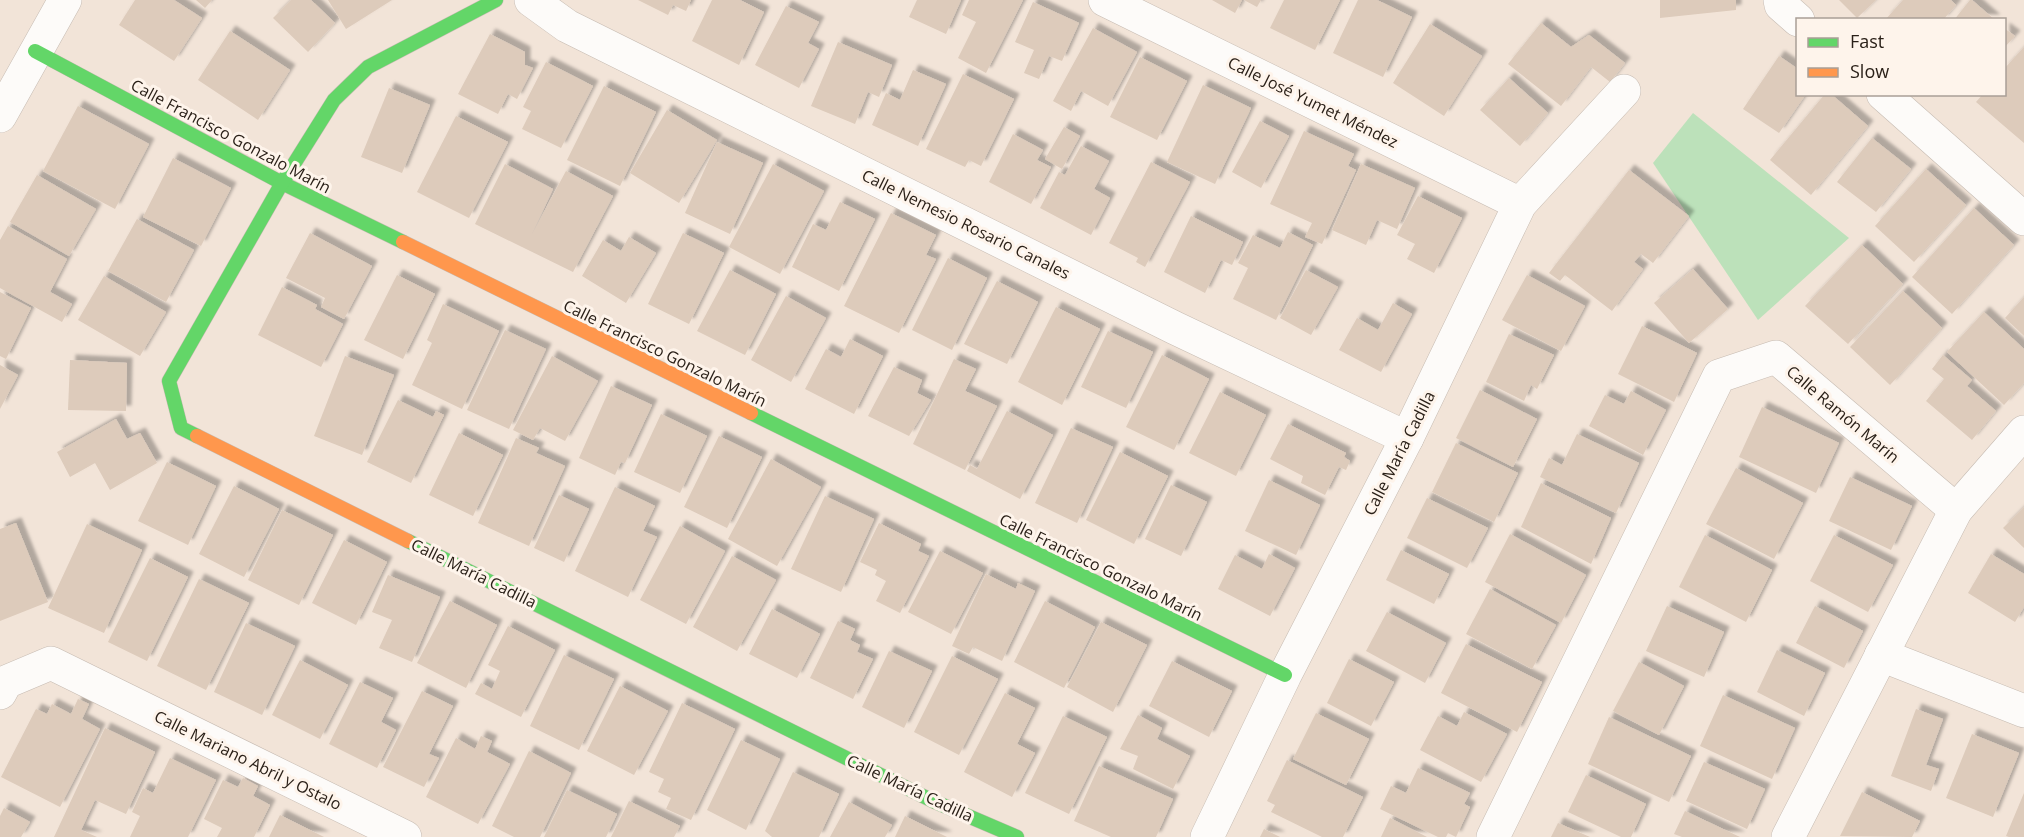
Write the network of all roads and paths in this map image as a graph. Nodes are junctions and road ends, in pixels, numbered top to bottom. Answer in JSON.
{"nodes":[{"id":1,"x":65,"y":0,"type":"edge"},
{"id":2,"x":496,"y":0,"type":"edge"},
{"id":3,"x":531,"y":0,"type":"edge"},
{"id":4,"x":1105,"y":0,"type":"edge"},
{"id":5,"x":1780,"y":0,"type":"edge"},
{"id":6,"x":1796,"y":19,"type":"edge"},
{"id":7,"x":35,"y":51,"type":"junction"},
{"id":8,"x":1624,"y":91,"type":"dead end"},
{"id":9,"x":1884,"y":96,"type":"edge"},
{"id":10,"x":0,"y":116,"type":"edge"},
{"id":11,"x":282,"y":183,"type":"junction"},
{"id":12,"x":1520,"y":204,"type":"junction"},
{"id":13,"x":2024,"y":219,"type":"edge"},
{"id":14,"x":2024,"y":432,"type":"edge"},
{"id":15,"x":1407,"y":438,"type":"junction"},
{"id":16,"x":1956,"y":510,"type":"junction"},
{"id":17,"x":1881,"y":655,"type":"junction"},
{"id":18,"x":1285,"y":675,"type":"junction"},
{"id":19,"x":0,"y":693,"type":"edge"},
{"id":20,"x":2024,"y":711,"type":"edge"},
{"id":21,"x":405,"y":837,"type":"edge"},
{"id":22,"x":1017,"y":837,"type":"edge"},
{"id":23,"x":1207,"y":837,"type":"edge"},
{"id":24,"x":1493,"y":837,"type":"edge"},
{"id":25,"x":1788,"y":837,"type":"edge"}],
"edges":[{"from":1,"to":7,"type":"street"},
{"from":2,"to":11,"type":"street"},
{"from":3,"to":15,"type":"street","name":"Calle Nemesio Rosario Canales"},
{"from":4,"to":12,"type":"street","name":"Calle José Yumet Méndez"},
{"from":5,"to":6,"type":"street"},
{"from":7,"to":10,"type":"street"},
{"from":7,"to":11,"type":"street","name":"Calle Francisco Gonzalo Marín"},
{"from":8,"to":12,"type":"street","name":"Calle María Cadilla"},
{"from":9,"to":13,"type":"street"},
{"from":11,"to":18,"type":"street","name":"Calle Francisco Gonzalo Marín"},
{"from":11,"to":22,"type":"street","name":"Calle María Cadilla"},
{"from":12,"to":15,"type":"street","name":"Calle María Cadilla"},
{"from":14,"to":16,"type":"street"},
{"from":15,"to":18,"type":"street","name":"Calle María Cadilla"},
{"from":16,"to":17,"type":"street"},
{"from":16,"to":24,"type":"street","name":"Calle Ramón Marín"},
{"from":17,"to":20,"type":"street"},
{"from":17,"to":25,"type":"street"},
{"from":18,"to":23,"type":"street","name":"Calle María Cadilla"},
{"from":19,"to":21,"type":"street","name":"Calle Mariano Abril y Ostalo"}]}
